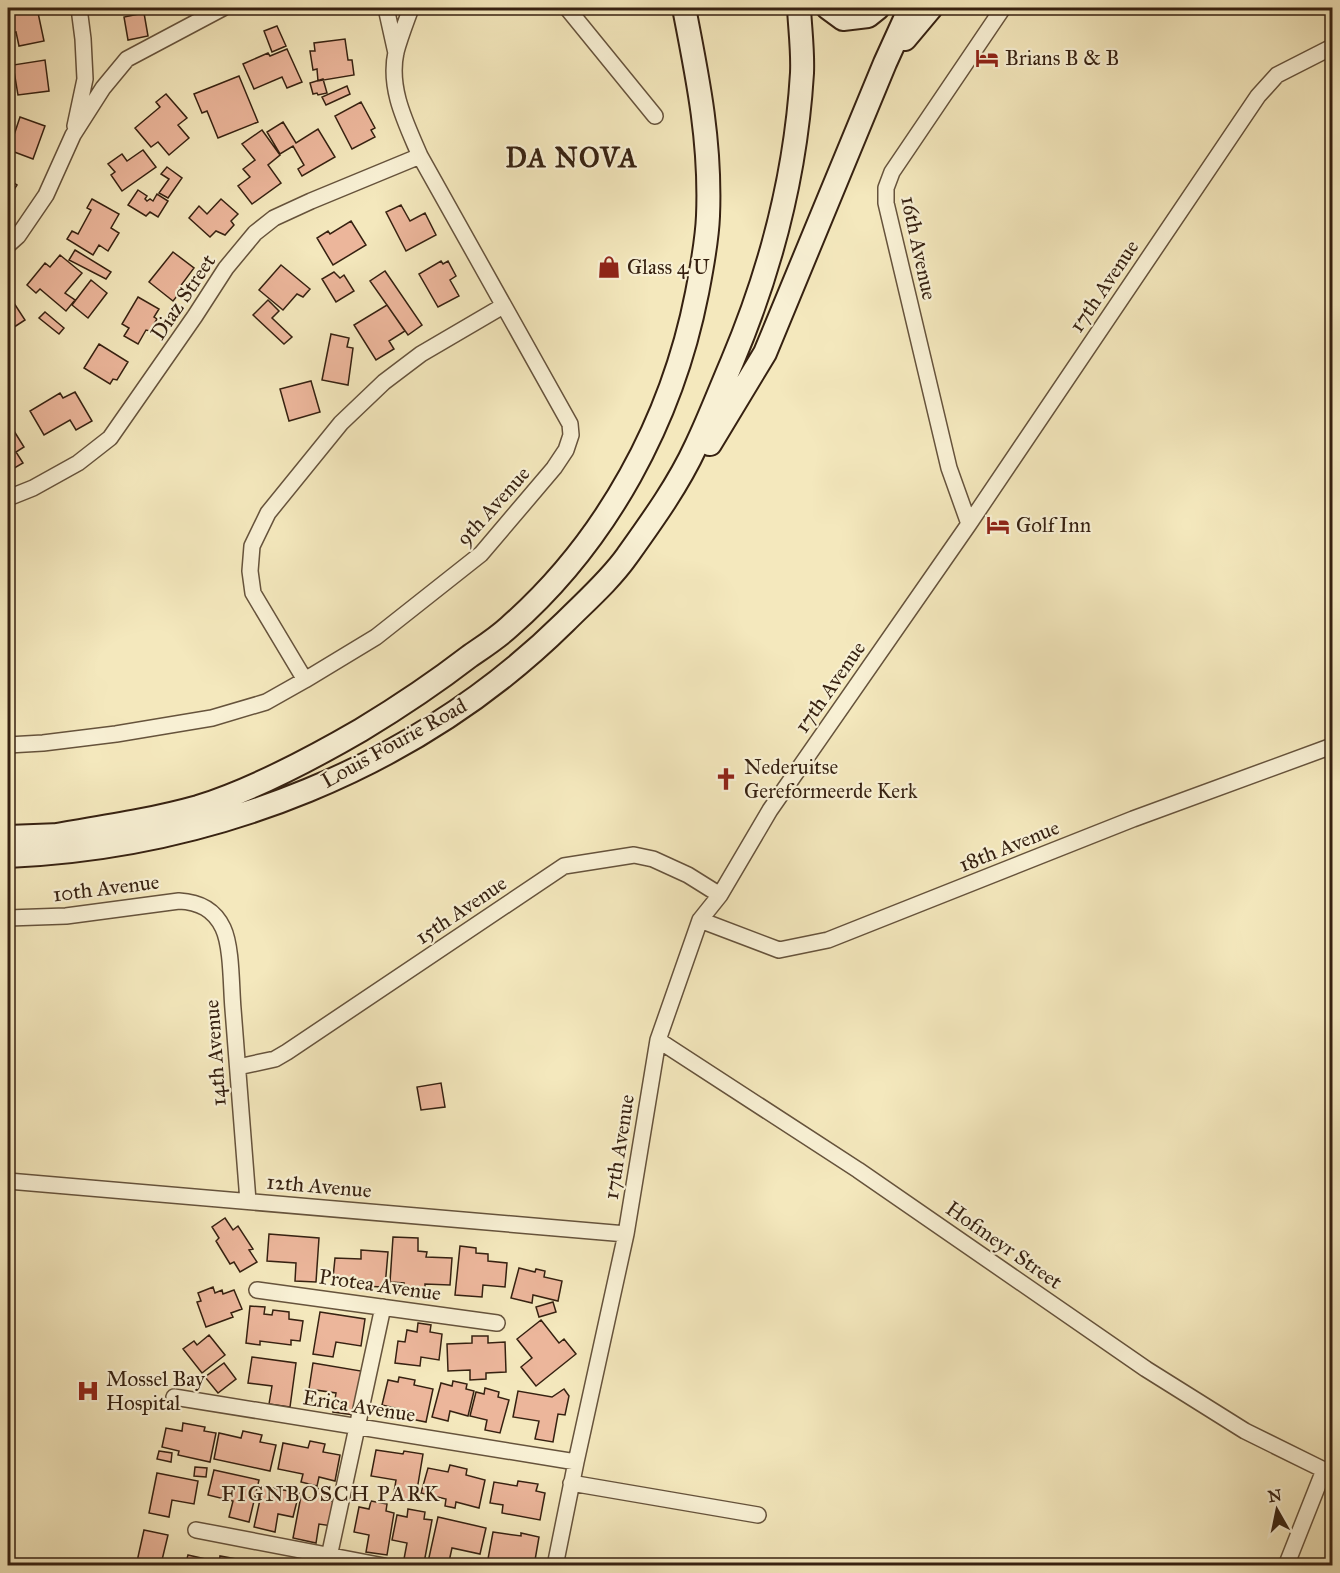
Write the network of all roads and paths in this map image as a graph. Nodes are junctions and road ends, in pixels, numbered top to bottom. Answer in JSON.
{"nodes":[{"id":1,"x":78,"y":8,"type":"edge"},
{"id":2,"x":223,"y":8,"type":"edge"},
{"id":3,"x":386,"y":8,"type":"edge"},
{"id":4,"x":411,"y":8,"type":"edge"},
{"id":5,"x":567,"y":8,"type":"edge"},
{"id":6,"x":684,"y":8,"type":"edge"},
{"id":7,"x":799,"y":8,"type":"edge"},
{"id":8,"x":828,"y":8,"type":"edge"},
{"id":9,"x":878,"y":8,"type":"edge"},
{"id":10,"x":910,"y":8,"type":"edge"},
{"id":11,"x":931,"y":8,"type":"edge"},
{"id":12,"x":1003,"y":8,"type":"edge"},
{"id":13,"x":1332,"y":47,"type":"edge"},
{"id":14,"x":396,"y":53,"type":"junction"},
{"id":15,"x":885,"y":63,"type":"junction"},
{"id":16,"x":655,"y":116,"type":"dead end"},
{"id":17,"x":73,"y":135,"type":"junction"},
{"id":18,"x":420,"y":156,"type":"junction"},
{"id":19,"x":8,"y":245,"type":"edge"},
{"id":20,"x":503,"y":306,"type":"junction"},
{"id":21,"x":715,"y":402,"type":"junction"},
{"id":22,"x":8,"y":498,"type":"edge"},
{"id":23,"x":969,"y":524,"type":"junction"},
{"id":24,"x":625,"y":559,"type":"junction"},
{"id":25,"x":305,"y":680,"type":"junction"},
{"id":26,"x":8,"y":744,"type":"edge"},
{"id":27,"x":1332,"y":746,"type":"edge"},
{"id":28,"x":8,"y":837,"type":"edge"},
{"id":29,"x":45,"y":837,"type":"junction"},
{"id":30,"x":8,"y":856,"type":"edge"},
{"id":31,"x":720,"y":895,"type":"junction"},
{"id":32,"x":208,"y":909,"type":"joint"},
{"id":33,"x":8,"y":918,"type":"edge"},
{"id":34,"x":700,"y":920,"type":"junction"},
{"id":35,"x":658,"y":1040,"type":"junction"},
{"id":36,"x":238,"y":1067,"type":"junction"},
{"id":37,"x":8,"y":1181,"type":"edge"},
{"id":38,"x":248,"y":1201,"type":"junction"},
{"id":39,"x":626,"y":1234,"type":"junction"},
{"id":40,"x":257,"y":1290,"type":"dead end"},
{"id":41,"x":383,"y":1307,"type":"junction"},
{"id":42,"x":497,"y":1323,"type":"dead end"},
{"id":43,"x":174,"y":1397,"type":"dead end"},
{"id":44,"x":357,"y":1427,"type":"junction"},
{"id":45,"x":576,"y":1462,"type":"junction"},
{"id":46,"x":1328,"y":1470,"type":"edge"},
{"id":47,"x":572,"y":1483,"type":"junction"},
{"id":48,"x":758,"y":1515,"type":"dead end"},
{"id":49,"x":196,"y":1530,"type":"dead end"},
{"id":50,"x":328,"y":1560,"type":"edge"},
{"id":51,"x":384,"y":1566,"type":"edge"},
{"id":52,"x":555,"y":1566,"type":"edge"},
{"id":53,"x":1286,"y":1566,"type":"edge"}],
"edges":[{"from":1,"to":17,"type":"street"},
{"from":2,"to":17,"type":"street"},
{"from":3,"to":14,"type":"street","name":"9th Avenue"},
{"from":4,"to":14,"type":"street","name":"9th Avenue"},
{"from":5,"to":16,"type":"street"},
{"from":6,"to":29,"type":"main road"},
{"from":7,"to":21,"type":"main road","name":"Louis Fourie Road"},
{"from":8,"to":9,"type":"main road"},
{"from":10,"to":15,"type":"main road"},
{"from":11,"to":15,"type":"main road"},
{"from":12,"to":23,"type":"street","name":"16th Avenue"},
{"from":13,"to":23,"type":"street","name":"17th Avenue"},
{"from":14,"to":18,"type":"street","name":"9th Avenue"},
{"from":15,"to":24,"type":"main road"},
{"from":17,"to":19,"type":"street"},
{"from":18,"to":20,"type":"street","name":"9th Avenue"},
{"from":18,"to":22,"type":"street","name":"Diaz Street"},
{"from":20,"to":25,"type":"street"},
{"from":20,"to":25,"type":"street","name":"9th Avenue"},
{"from":21,"to":24,"type":"main road","name":"Louis Fourie Road"},
{"from":21,"to":29,"type":"main road","name":"Louis Fourie Road"},
{"from":23,"to":31,"type":"street","name":"17th Avenue"},
{"from":24,"to":30,"type":"main road","name":"Louis Fourie Road"},
{"from":25,"to":26,"type":"street","name":"9th Avenue"},
{"from":27,"to":34,"type":"street","name":"18th Avenue"},
{"from":28,"to":29,"type":"main road","name":"Louis Fourie Road"},
{"from":31,"to":34,"type":"street","name":"17th Avenue"},
{"from":31,"to":36,"type":"street","name":"15th Avenue"},
{"from":32,"to":33,"type":"street","name":"10th Avenue"},
{"from":32,"to":36,"type":"street","name":"14th Avenue"},
{"from":34,"to":35,"type":"street","name":"17th Avenue"},
{"from":35,"to":39,"type":"street","name":"17th Avenue"},
{"from":35,"to":46,"type":"street","name":"Hofmeyr Street"},
{"from":36,"to":38,"type":"street","name":"14th Avenue"},
{"from":37,"to":38,"type":"street","name":"12th Avenue"},
{"from":38,"to":39,"type":"street","name":"12th Avenue"},
{"from":39,"to":45,"type":"street","name":"17th Avenue"},
{"from":40,"to":41,"type":"street","name":"Protea Avenue"},
{"from":41,"to":42,"type":"street","name":"Protea Avenue"},
{"from":41,"to":44,"type":"street"},
{"from":43,"to":44,"type":"street","name":"Erica Avenue"},
{"from":44,"to":45,"type":"street","name":"Erica Avenue"},
{"from":44,"to":50,"type":"street"},
{"from":45,"to":47,"type":"street","name":"17th Avenue"},
{"from":46,"to":53,"type":"street"},
{"from":47,"to":48,"type":"street"},
{"from":47,"to":52,"type":"street","name":"17th Avenue"},
{"from":49,"to":50,"type":"street"},
{"from":50,"to":51,"type":"street"}]}
